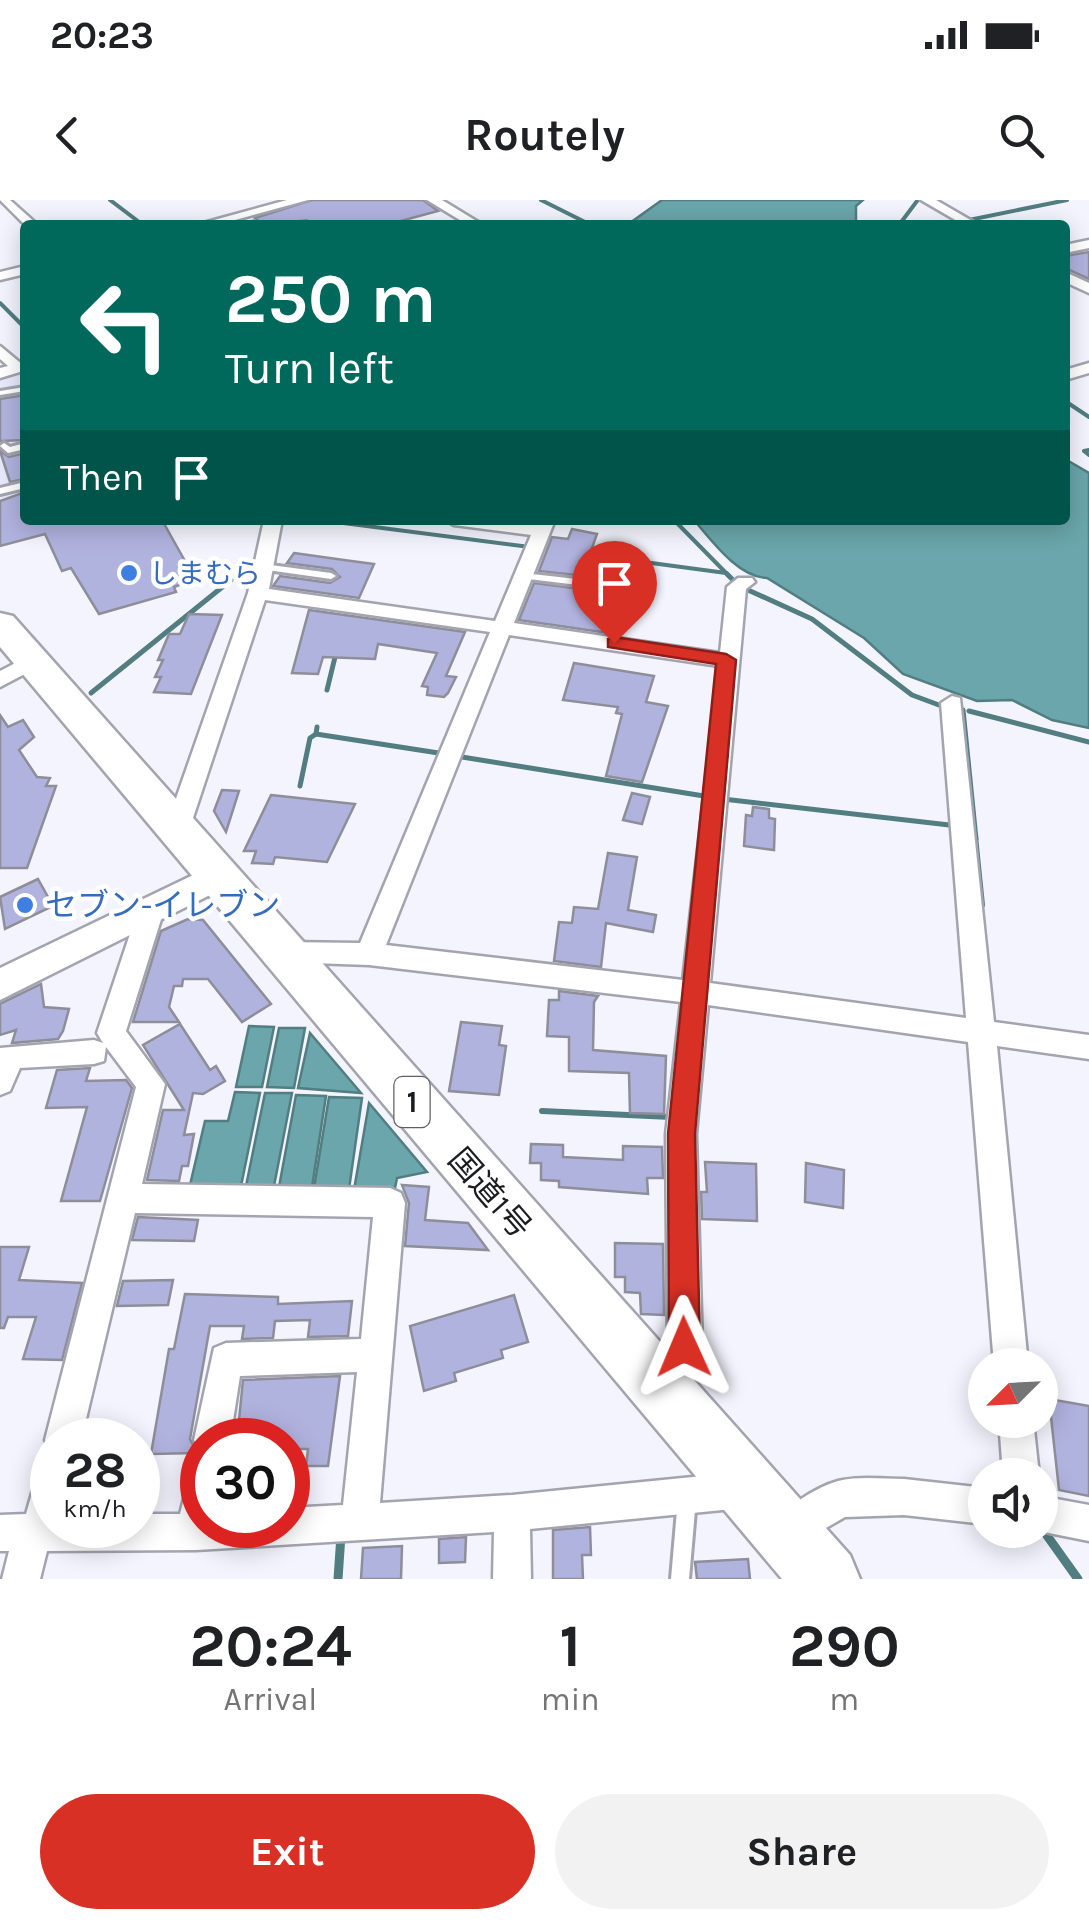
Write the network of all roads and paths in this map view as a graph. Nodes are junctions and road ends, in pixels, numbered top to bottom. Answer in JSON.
{"nodes":[{"id":1,"x":3,"y":200,"type":"edge"},
{"id":2,"x":218,"y":200,"type":"edge"},
{"id":3,"x":302,"y":200,"type":"edge"},
{"id":4,"x":432,"y":200,"type":"edge"},
{"id":5,"x":927,"y":200,"type":"edge"},
{"id":6,"x":26,"y":220,"type":"edge"},
{"id":7,"x":247,"y":220,"type":"edge"},
{"id":8,"x":255,"y":220,"type":"edge"},
{"id":9,"x":469,"y":220,"type":"edge"},
{"id":10,"x":964,"y":220,"type":"edge"},
{"id":11,"x":0,"y":350,"type":"edge"},
{"id":12,"x":0,"y":373,"type":"edge"},
{"id":13,"x":272,"y":525,"type":"edge"},
{"id":14,"x":544,"y":525,"type":"edge"},
{"id":15,"x":263,"y":567,"type":"junction"},
{"id":16,"x":331,"y":576,"type":"dead end"},
{"id":17,"x":523,"y":576,"type":"junction"},
{"id":18,"x":745,"y":582,"type":"dead end"},
{"id":19,"x":604,"y":585,"type":"dead end"},
{"id":20,"x":258,"y":594,"type":"junction"},
{"id":21,"x":502,"y":627,"type":"junction"},
{"id":22,"x":10,"y":655,"type":"edge"},
{"id":23,"x":726,"y":660,"type":"junction"},
{"id":24,"x":952,"y":703,"type":"dead end"},
{"id":25,"x":178,"y":830,"type":"junction"},
{"id":26,"x":216,"y":877,"type":"junction"},
{"id":27,"x":151,"y":910,"type":"junction"},
{"id":28,"x":283,"y":952,"type":"junction"},
{"id":29,"x":369,"y":954,"type":"junction"},
{"id":30,"x":0,"y":985,"type":"edge"},
{"id":31,"x":694,"y":992,"type":"junction"},
{"id":32,"x":982,"y":1031,"type":"junction"},
{"id":33,"x":1089,"y":1047,"type":"edge"},
{"id":34,"x":94,"y":1052,"type":"dead end"},
{"id":35,"x":0,"y":1082,"type":"edge"},
{"id":36,"x":122,"y":1198,"type":"junction"},
{"id":37,"x":1010,"y":1348,"type":"edge"},
{"id":38,"x":375,"y":1356,"type":"junction"},
{"id":39,"x":668,"y":1398,"type":"junction"},
{"id":40,"x":68,"y":1418,"type":"edge"},
{"id":41,"x":216,"y":1418,"type":"edge"},
{"id":42,"x":748,"y":1489,"type":"junction"},
{"id":43,"x":687,"y":1496,"type":"junction"},
{"id":44,"x":968,"y":1504,"type":"edge"},
{"id":45,"x":512,"y":1513,"type":"junction"},
{"id":46,"x":1058,"y":1517,"type":"edge"},
{"id":47,"x":360,"y":1522,"type":"junction"},
{"id":48,"x":1089,"y":1523,"type":"edge"},
{"id":49,"x":310,"y":1525,"type":"edge"},
{"id":50,"x":180,"y":1532,"type":"edge"},
{"id":51,"x":786,"y":1533,"type":"junction"},
{"id":52,"x":24,"y":1535,"type":"edge"},
{"id":53,"x":22,"y":1579,"type":"edge"},
{"id":54,"x":512,"y":1579,"type":"edge"},
{"id":55,"x":680,"y":1579,"type":"edge"},
{"id":56,"x":826,"y":1579,"type":"edge"}],
"edges":[{"from":1,"to":6,"type":"street"},
{"from":2,"to":7,"type":"street"},
{"from":3,"to":8,"type":"street"},
{"from":4,"to":9,"type":"street"},
{"from":5,"to":10,"type":"street"},
{"from":11,"to":12,"type":"street"},
{"from":13,"to":15,"type":"street"},
{"from":14,"to":17,"type":"street"},
{"from":15,"to":16,"type":"lane"},
{"from":15,"to":20,"type":"street"},
{"from":17,"to":19,"type":"lane"},
{"from":17,"to":21,"type":"street"},
{"from":18,"to":23,"type":"street"},
{"from":20,"to":21,"type":"street"},
{"from":20,"to":25,"type":"street"},
{"from":21,"to":23,"type":"street"},
{"from":21,"to":29,"type":"street"},
{"from":22,"to":25,"type":"highway","name":"国道1号","number":"1"},
{"from":23,"to":31,"type":"street"},
{"from":24,"to":32,"type":"street"},
{"from":25,"to":26,"type":"highway","name":"国道1号","number":"1"},
{"from":26,"to":27,"type":"main road"},
{"from":26,"to":28,"type":"highway","name":"国道1号","number":"1"},
{"from":27,"to":30,"type":"main road"},
{"from":27,"to":36,"type":"street"},
{"from":28,"to":29,"type":"street"},
{"from":28,"to":39,"type":"highway","name":"国道1号","number":"1"},
{"from":29,"to":31,"type":"street"},
{"from":31,"to":32,"type":"street"},
{"from":31,"to":39,"type":"street"},
{"from":32,"to":33,"type":"street"},
{"from":32,"to":37,"type":"street"},
{"from":34,"to":35,"type":"street"},
{"from":36,"to":38,"type":"street"},
{"from":36,"to":40,"type":"street"},
{"from":38,"to":41,"type":"street"},
{"from":38,"to":47,"type":"street"},
{"from":39,"to":42,"type":"highway","name":"国道1号","number":"1"},
{"from":42,"to":43,"type":"street"},
{"from":42,"to":51,"type":"highway","name":"国道1号","number":"1"},
{"from":43,"to":45,"type":"street"},
{"from":43,"to":55,"type":"lane"},
{"from":44,"to":51,"type":"street"},
{"from":45,"to":47,"type":"street"},
{"from":45,"to":54,"type":"street"},
{"from":46,"to":48,"type":"street"},
{"from":47,"to":49,"type":"street"},
{"from":50,"to":52,"type":"street"},
{"from":51,"to":56,"type":"highway","name":"国道1号","number":"1"},
{"from":52,"to":53,"type":"street"}]}
